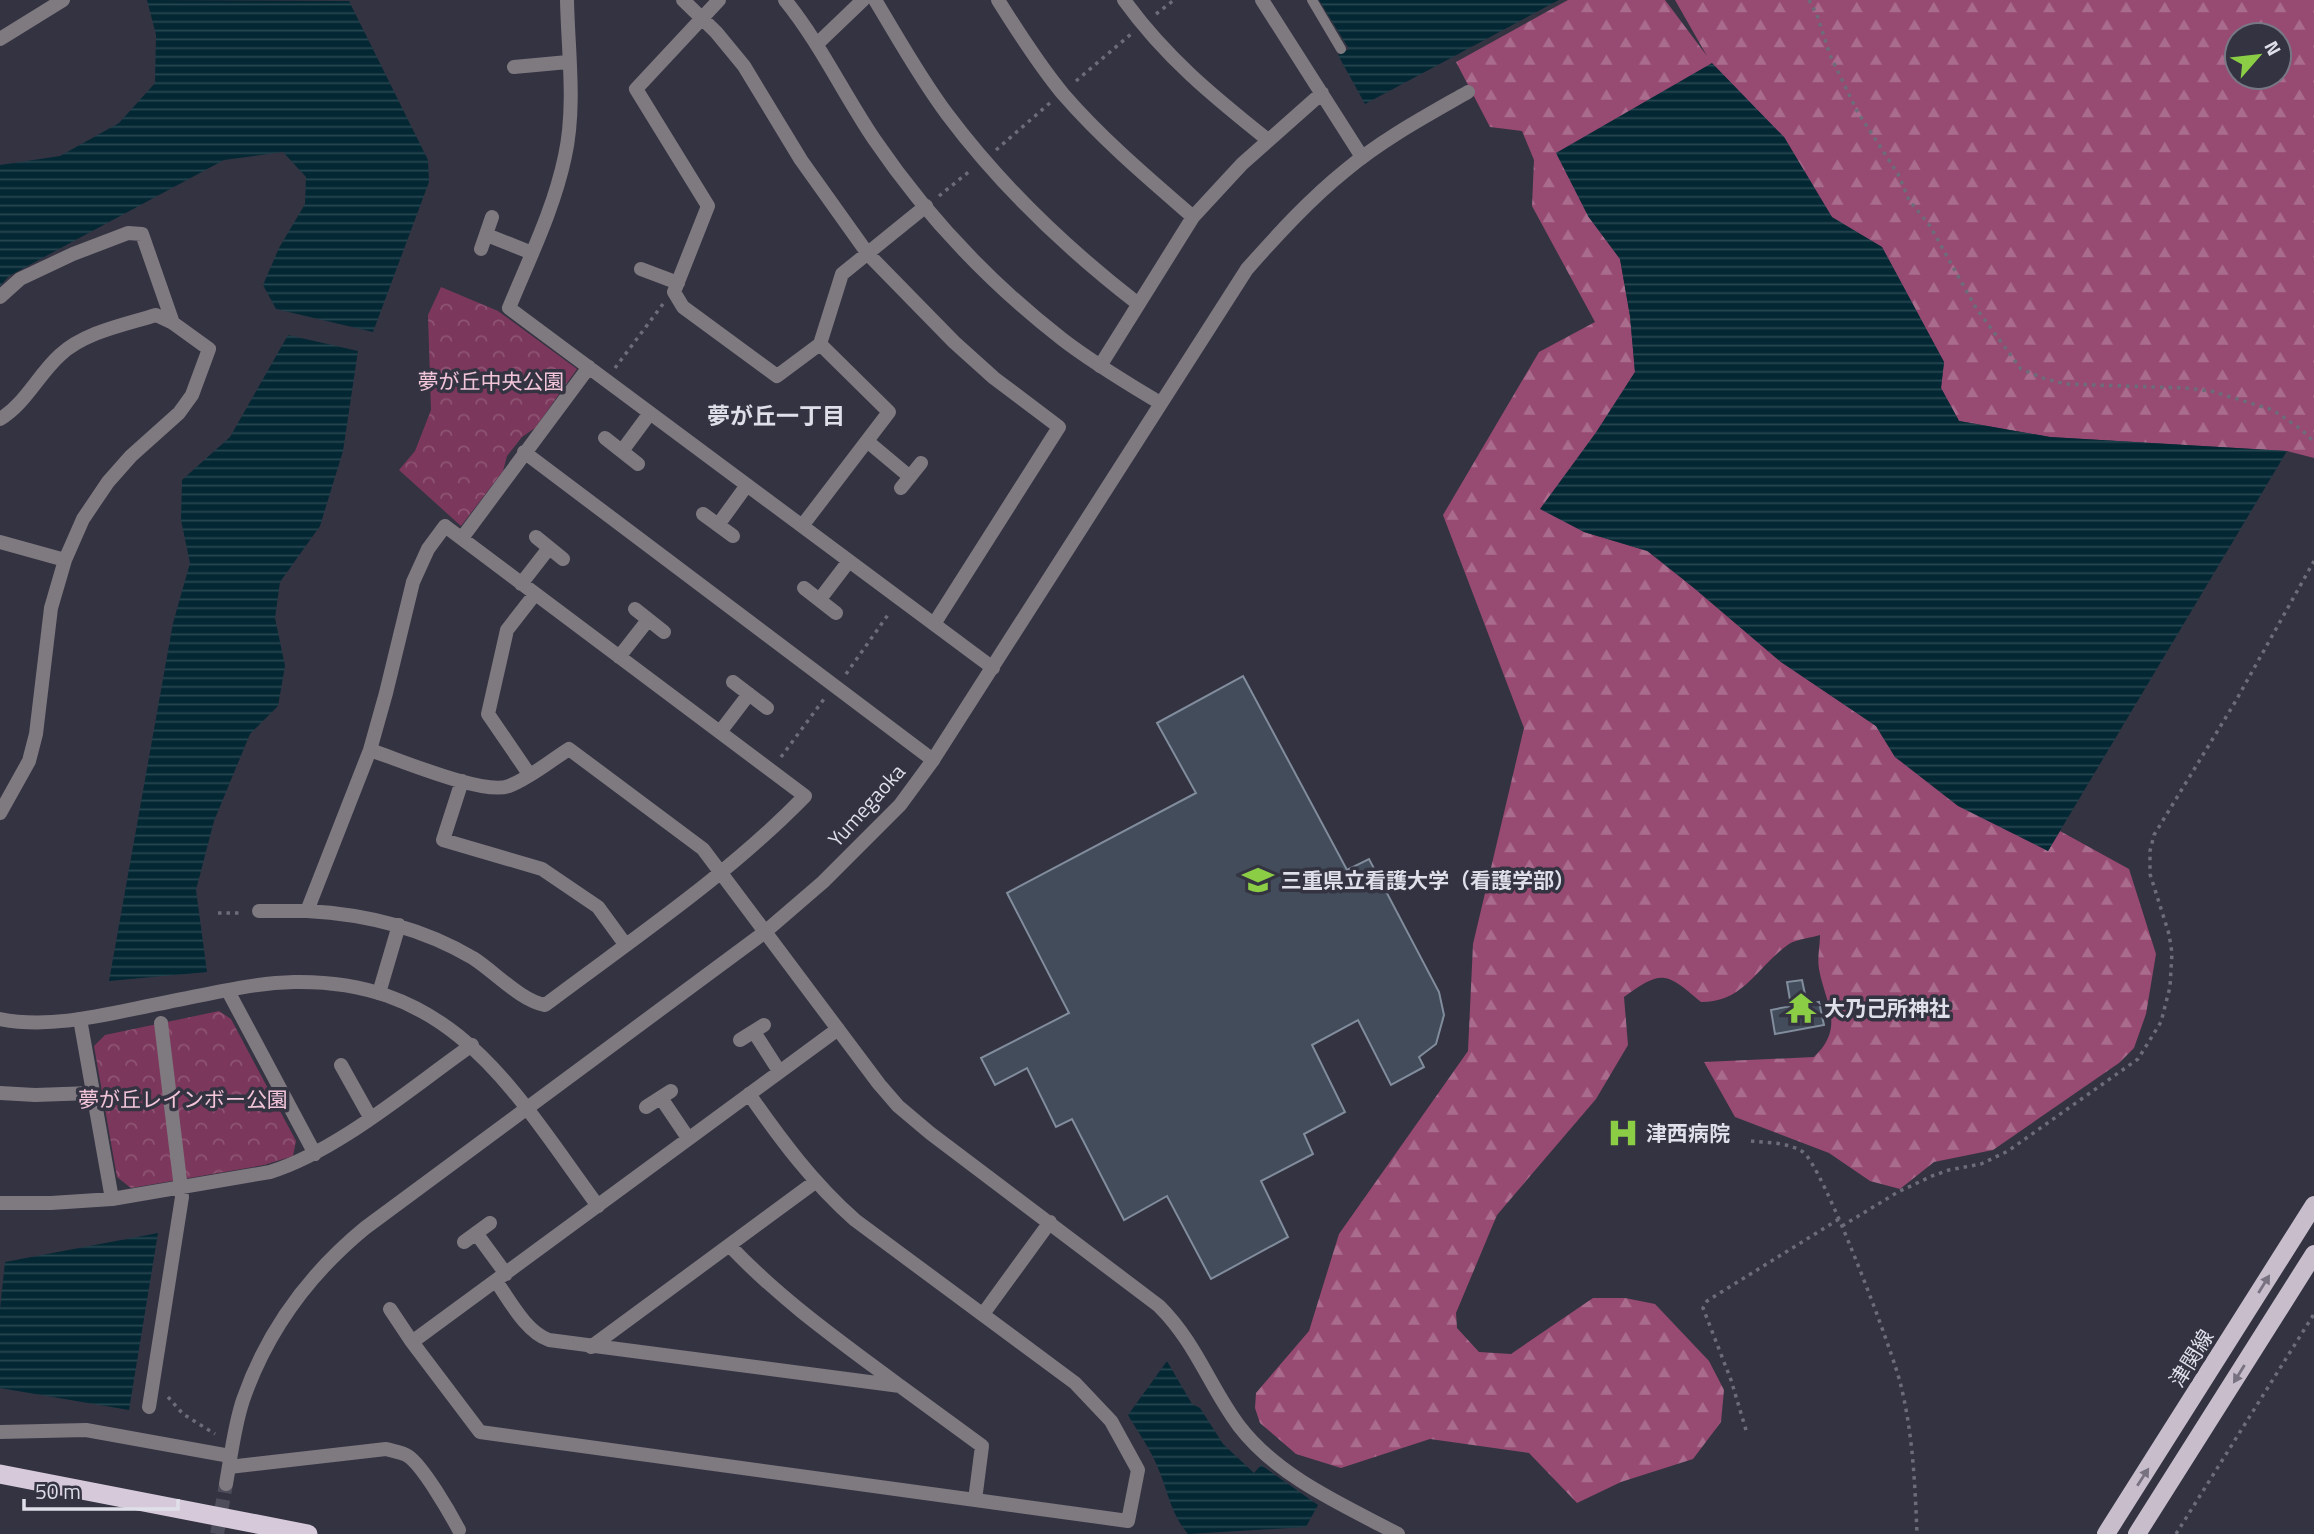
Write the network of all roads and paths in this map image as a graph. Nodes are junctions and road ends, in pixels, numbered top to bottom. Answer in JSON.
{"nodes":[{"id":1,"x":63,"y":0,"type":"edge"},
{"id":2,"x":567,"y":0,"type":"edge"},
{"id":3,"x":683,"y":0,"type":"edge"},
{"id":4,"x":719,"y":0,"type":"edge"},
{"id":5,"x":785,"y":0,"type":"edge"},
{"id":6,"x":863,"y":0,"type":"edge"},
{"id":7,"x":875,"y":0,"type":"edge"},
{"id":8,"x":998,"y":0,"type":"edge"},
{"id":9,"x":1124,"y":0,"type":"edge"},
{"id":10,"x":1262,"y":0,"type":"edge"},
{"id":11,"x":1312,"y":0,"type":"edge"},
{"id":12,"x":1809,"y":0,"type":"edge"},
{"id":13,"x":703,"y":19,"type":"junction"},
{"id":14,"x":0,"y":39,"type":"edge"},
{"id":15,"x":817,"y":44,"type":"junction"},
{"id":16,"x":1341,"y":49,"type":"dead end"},
{"id":17,"x":568,"y":62,"type":"junction"},
{"id":18,"x":514,"y":67,"type":"dead end"},
{"id":19,"x":1468,"y":92,"type":"dead end"},
{"id":20,"x":1322,"y":93,"type":"junction"},
{"id":21,"x":1268,"y":140,"type":"junction"},
{"id":22,"x":1362,"y":157,"type":"junction"},
{"id":23,"x":926,"y":206,"type":"junction"},
{"id":24,"x":492,"y":217,"type":"dead end"},
{"id":25,"x":1193,"y":217,"type":"junction"},
{"id":26,"x":486,"y":235,"type":"junction"},
{"id":27,"x":481,"y":249,"type":"dead end"},
{"id":28,"x":531,"y":253,"type":"junction"},
{"id":29,"x":868,"y":254,"type":"junction"},
{"id":30,"x":641,"y":269,"type":"dead end"},
{"id":31,"x":677,"y":290,"type":"junction"},
{"id":32,"x":0,"y":297,"type":"edge"},
{"id":33,"x":1137,"y":303,"type":"junction"},
{"id":34,"x":173,"y":323,"type":"junction"},
{"id":35,"x":820,"y":344,"type":"junction"},
{"id":36,"x":1100,"y":366,"type":"junction"},
{"id":37,"x":589,"y":367,"type":"junction"},
{"id":38,"x":607,"y":381,"type":"junction"},
{"id":39,"x":1160,"y":403,"type":"junction"},
{"id":40,"x":650,"y":413,"type":"junction"},
{"id":41,"x":0,"y":419,"type":"edge"},
{"id":42,"x":605,"y":438,"type":"dead end"},
{"id":43,"x":867,"y":441,"type":"junction"},
{"id":44,"x":2314,"y":442,"type":"edge"},
{"id":45,"x":622,"y":451,"type":"junction"},
{"id":46,"x":524,"y":452,"type":"junction"},
{"id":47,"x":921,"y":463,"type":"dead end"},
{"id":48,"x":638,"y":464,"type":"dead end"},
{"id":49,"x":747,"y":485,"type":"junction"},
{"id":50,"x":703,"y":514,"type":"dead end"},
{"id":51,"x":718,"y":525,"type":"junction"},
{"id":52,"x":802,"y":526,"type":"junction"},
{"id":53,"x":733,"y":536,"type":"dead end"},
{"id":54,"x":536,"y":537,"type":"dead end"},
{"id":55,"x":462,"y":538,"type":"junction"},
{"id":56,"x":0,"y":542,"type":"edge"},
{"id":57,"x":549,"y":548,"type":"junction"},
{"id":58,"x":563,"y":559,"type":"dead end"},
{"id":59,"x":65,"y":560,"type":"junction"},
{"id":60,"x":849,"y":561,"type":"junction"},
{"id":61,"x":2314,"y":561,"type":"edge"},
{"id":62,"x":521,"y":584,"type":"junction"},
{"id":63,"x":804,"y":588,"type":"dead end"},
{"id":64,"x":535,"y":594,"type":"junction"},
{"id":65,"x":900,"y":598,"type":"junction"},
{"id":66,"x":820,"y":600,"type":"junction"},
{"id":67,"x":635,"y":609,"type":"dead end"},
{"id":68,"x":836,"y":613,"type":"dead end"},
{"id":69,"x":648,"y":620,"type":"junction"},
{"id":70,"x":934,"y":624,"type":"junction"},
{"id":71,"x":664,"y":632,"type":"dead end"},
{"id":72,"x":620,"y":657,"type":"junction"},
{"id":73,"x":993,"y":668,"type":"junction"},
{"id":74,"x":733,"y":682,"type":"dead end"},
{"id":75,"x":835,"y":687,"type":"junction"},
{"id":76,"x":749,"y":694,"type":"junction"},
{"id":77,"x":767,"y":708,"type":"dead end"},
{"id":78,"x":720,"y":732,"type":"junction"},
{"id":79,"x":370,"y":750,"type":"junction"},
{"id":80,"x":933,"y":760,"type":"junction"},
{"id":81,"x":771,"y":770,"type":"junction"},
{"id":82,"x":528,"y":774,"type":"junction"},
{"id":83,"x":462,"y":781,"type":"junction"},
{"id":84,"x":0,"y":813,"type":"edge"},
{"id":85,"x":722,"y":874,"type":"junction"},
{"id":86,"x":259,"y":911,"type":"joint"},
{"id":87,"x":307,"y":911,"type":"junction"},
{"id":88,"x":218,"y":913,"type":"dead end"},
{"id":89,"x":399,"y":926,"type":"junction"},
{"id":90,"x":765,"y":932,"type":"junction"},
{"id":91,"x":625,"y":944,"type":"junction"},
{"id":92,"x":228,"y":991,"type":"junction"},
{"id":93,"x":379,"y":993,"type":"junction"},
{"id":94,"x":0,"y":1019,"type":"edge"},
{"id":95,"x":80,"y":1019,"type":"junction"},
{"id":96,"x":161,"y":1023,"type":"dead end"},
{"id":97,"x":838,"y":1029,"type":"junction"},
{"id":98,"x":740,"y":1040,"type":"dead end"},
{"id":99,"x":471,"y":1045,"type":"junction"},
{"id":100,"x":341,"y":1065,"type":"dead end"},
{"id":101,"x":779,"y":1071,"type":"junction"},
{"id":102,"x":0,"y":1093,"type":"edge"},
{"id":103,"x":92,"y":1093,"type":"junction"},
{"id":104,"x":749,"y":1094,"type":"junction"},
{"id":105,"x":646,"y":1107,"type":"dead end"},
{"id":106,"x":526,"y":1108,"type":"junction"},
{"id":107,"x":370,"y":1117,"type":"junction"},
{"id":108,"x":688,"y":1138,"type":"junction"},
{"id":109,"x":1751,"y":1141,"type":"dead end"},
{"id":110,"x":315,"y":1154,"type":"junction"},
{"id":111,"x":815,"y":1182,"type":"junction"},
{"id":112,"x":181,"y":1187,"type":"junction"},
{"id":113,"x":112,"y":1199,"type":"junction"},
{"id":114,"x":0,"y":1203,"type":"edge"},
{"id":115,"x":2314,"y":1205,"type":"edge"},
{"id":116,"x":598,"y":1206,"type":"junction"},
{"id":117,"x":1839,"y":1219,"type":"junction"},
{"id":118,"x":1050,"y":1222,"type":"junction"},
{"id":119,"x":490,"y":1223,"type":"dead end"},
{"id":120,"x":1842,"y":1226,"type":"junction"},
{"id":121,"x":476,"y":1233,"type":"junction"},
{"id":122,"x":464,"y":1242,"type":"dead end"},
{"id":123,"x":730,"y":1245,"type":"junction"},
{"id":124,"x":2314,"y":1254,"type":"edge"},
{"id":125,"x":501,"y":1278,"type":"junction"},
{"id":126,"x":390,"y":1309,"type":"dead end"},
{"id":127,"x":983,"y":1314,"type":"junction"},
{"id":128,"x":2314,"y":1314,"type":"edge"},
{"id":129,"x":412,"y":1342,"type":"junction"},
{"id":130,"x":591,"y":1347,"type":"junction"},
{"id":131,"x":153,"y":1379,"type":"junction"},
{"id":132,"x":900,"y":1386,"type":"junction"},
{"id":133,"x":149,"y":1407,"type":"dead end"},
{"id":134,"x":1746,"y":1430,"type":"dead end"},
{"id":135,"x":0,"y":1432,"type":"edge"},
{"id":136,"x":215,"y":1434,"type":"dead end"},
{"id":137,"x":230,"y":1461,"type":"junction"},
{"id":138,"x":0,"y":1474,"type":"edge"},
{"id":139,"x":226,"y":1484,"type":"tunnel mouth"},
{"id":140,"x":975,"y":1500,"type":"junction"},
{"id":141,"x":459,"y":1530,"type":"dead end"},
{"id":142,"x":308,"y":1534,"type":"edge"},
{"id":143,"x":1398,"y":1534,"type":"edge"},
{"id":144,"x":1917,"y":1534,"type":"edge"},
{"id":145,"x":2106,"y":1534,"type":"edge"},
{"id":146,"x":2137,"y":1534,"type":"edge"},
{"id":147,"x":2176,"y":1534,"type":"edge"}],
"edges":[{"from":1,"to":14,"type":"street"},
{"from":2,"to":17,"type":"street"},
{"from":3,"to":13,"type":"street"},
{"from":4,"to":13,"type":"street"},
{"from":5,"to":15,"type":"street"},
{"from":6,"to":15,"type":"street"},
{"from":7,"to":33,"type":"street"},
{"from":8,"to":25,"type":"street"},
{"from":9,"to":21,"type":"street"},
{"from":10,"to":20,"type":"street"},
{"from":11,"to":16,"type":"lane"},
{"from":12,"to":44,"type":"path"},
{"from":13,"to":29,"type":"street"},
{"from":13,"to":31,"type":"street"},
{"from":15,"to":23,"type":"street"},
{"from":17,"to":18,"type":"street"},
{"from":17,"to":28,"type":"street"},
{"from":19,"to":22,"type":"street","name":"Yumegaoka"},
{"from":20,"to":21,"type":"street"},
{"from":20,"to":22,"type":"street"},
{"from":21,"to":25,"type":"street"},
{"from":22,"to":39,"type":"street","name":"Yumegaoka"},
{"from":23,"to":29,"type":"street"},
{"from":23,"to":36,"type":"street"},
{"from":24,"to":26,"type":"street"},
{"from":25,"to":33,"type":"street"},
{"from":26,"to":27,"type":"street"},
{"from":26,"to":28,"type":"street"},
{"from":28,"to":37,"type":"street"},
{"from":29,"to":35,"type":"street"},
{"from":29,"to":70,"type":"street"},
{"from":30,"to":31,"type":"street"},
{"from":31,"to":35,"type":"street"},
{"from":31,"to":38,"type":"path"},
{"from":32,"to":34,"type":"street"},
{"from":33,"to":36,"type":"street"},
{"from":34,"to":41,"type":"street"},
{"from":34,"to":59,"type":"street"},
{"from":35,"to":43,"type":"street"},
{"from":36,"to":39,"type":"street"},
{"from":37,"to":38,"type":"street"},
{"from":37,"to":46,"type":"street"},
{"from":38,"to":40,"type":"street"},
{"from":39,"to":73,"type":"street","name":"Yumegaoka"},
{"from":40,"to":45,"type":"street"},
{"from":40,"to":49,"type":"street"},
{"from":42,"to":45,"type":"street"},
{"from":43,"to":47,"type":"street"},
{"from":43,"to":52,"type":"street"},
{"from":45,"to":48,"type":"street"},
{"from":46,"to":55,"type":"street"},
{"from":46,"to":75,"type":"street"},
{"from":49,"to":51,"type":"street"},
{"from":49,"to":52,"type":"street"},
{"from":50,"to":51,"type":"street"},
{"from":51,"to":53,"type":"street"},
{"from":52,"to":60,"type":"street"},
{"from":54,"to":57,"type":"street"},
{"from":55,"to":62,"type":"street"},
{"from":55,"to":79,"type":"street"},
{"from":56,"to":59,"type":"street"},
{"from":57,"to":58,"type":"street"},
{"from":57,"to":62,"type":"street"},
{"from":59,"to":84,"type":"street"},
{"from":60,"to":65,"type":"street"},
{"from":60,"to":66,"type":"street"},
{"from":61,"to":120,"type":"path"},
{"from":62,"to":64,"type":"street"},
{"from":63,"to":66,"type":"street"},
{"from":64,"to":72,"type":"street"},
{"from":64,"to":82,"type":"street"},
{"from":65,"to":70,"type":"street"},
{"from":65,"to":75,"type":"path"},
{"from":66,"to":68,"type":"street"},
{"from":67,"to":69,"type":"street"},
{"from":69,"to":71,"type":"street"},
{"from":69,"to":72,"type":"street"},
{"from":70,"to":73,"type":"street"},
{"from":72,"to":78,"type":"street"},
{"from":73,"to":80,"type":"street","name":"Yumegaoka"},
{"from":74,"to":76,"type":"street"},
{"from":75,"to":80,"type":"street"},
{"from":75,"to":81,"type":"path"},
{"from":76,"to":77,"type":"street"},
{"from":76,"to":78,"type":"street"},
{"from":78,"to":81,"type":"street"},
{"from":79,"to":83,"type":"street"},
{"from":79,"to":87,"type":"street"},
{"from":80,"to":90,"type":"street","name":"Yumegaoka"},
{"from":81,"to":85,"type":"street"},
{"from":82,"to":83,"type":"street"},
{"from":82,"to":85,"type":"street"},
{"from":83,"to":91,"type":"street"},
{"from":85,"to":90,"type":"street"},
{"from":85,"to":91,"type":"street"},
{"from":86,"to":87,"type":"street"},
{"from":86,"to":88,"type":"path"},
{"from":87,"to":89,"type":"street"},
{"from":89,"to":91,"type":"street"},
{"from":89,"to":93,"type":"street"},
{"from":90,"to":97,"type":"street"},
{"from":90,"to":106,"type":"street","name":"Yumegaoka"},
{"from":92,"to":93,"type":"street"},
{"from":92,"to":95,"type":"street"},
{"from":92,"to":110,"type":"street"},
{"from":93,"to":99,"type":"street"},
{"from":94,"to":95,"type":"street"},
{"from":95,"to":103,"type":"street"},
{"from":96,"to":112,"type":"street"},
{"from":97,"to":101,"type":"street"},
{"from":97,"to":118,"type":"street"},
{"from":98,"to":101,"type":"street"},
{"from":99,"to":106,"type":"street"},
{"from":99,"to":107,"type":"street"},
{"from":100,"to":107,"type":"street"},
{"from":101,"to":104,"type":"street"},
{"from":102,"to":103,"type":"street"},
{"from":103,"to":113,"type":"street"},
{"from":104,"to":108,"type":"street"},
{"from":104,"to":111,"type":"street"},
{"from":105,"to":108,"type":"street"},
{"from":106,"to":116,"type":"street"},
{"from":106,"to":137,"type":"street","name":"Yumegaoka"},
{"from":107,"to":110,"type":"street"},
{"from":108,"to":116,"type":"street"},
{"from":109,"to":117,"type":"path"},
{"from":110,"to":112,"type":"street"},
{"from":111,"to":123,"type":"street"},
{"from":111,"to":127,"type":"street"},
{"from":112,"to":113,"type":"street"},
{"from":112,"to":131,"type":"street"},
{"from":113,"to":114,"type":"street"},
{"from":145,"to":115,"type":"main road","name":"津関線","one_way":true},
{"from":116,"to":125,"type":"street"},
{"from":117,"to":120,"type":"path"},
{"from":117,"to":134,"type":"path"},
{"from":118,"to":127,"type":"street"},
{"from":118,"to":143,"type":"street"},
{"from":119,"to":121,"type":"street"},
{"from":120,"to":144,"type":"path"},
{"from":121,"to":122,"type":"street"},
{"from":121,"to":125,"type":"street"},
{"from":123,"to":130,"type":"street"},
{"from":123,"to":132,"type":"street"},
{"from":124,"to":146,"type":"main road","one_way":true},
{"from":125,"to":129,"type":"street"},
{"from":125,"to":130,"type":"street"},
{"from":126,"to":129,"type":"street"},
{"from":127,"to":140,"type":"street"},
{"from":128,"to":147,"type":"path"},
{"from":129,"to":140,"type":"street"},
{"from":130,"to":132,"type":"street"},
{"from":131,"to":133,"type":"street"},
{"from":131,"to":136,"type":"path"},
{"from":132,"to":140,"type":"street"},
{"from":135,"to":137,"type":"street"},
{"from":137,"to":139,"type":"street","name":"Yumegaoka"},
{"from":137,"to":141,"type":"street"},
{"from":138,"to":142,"type":"highway"}]}
